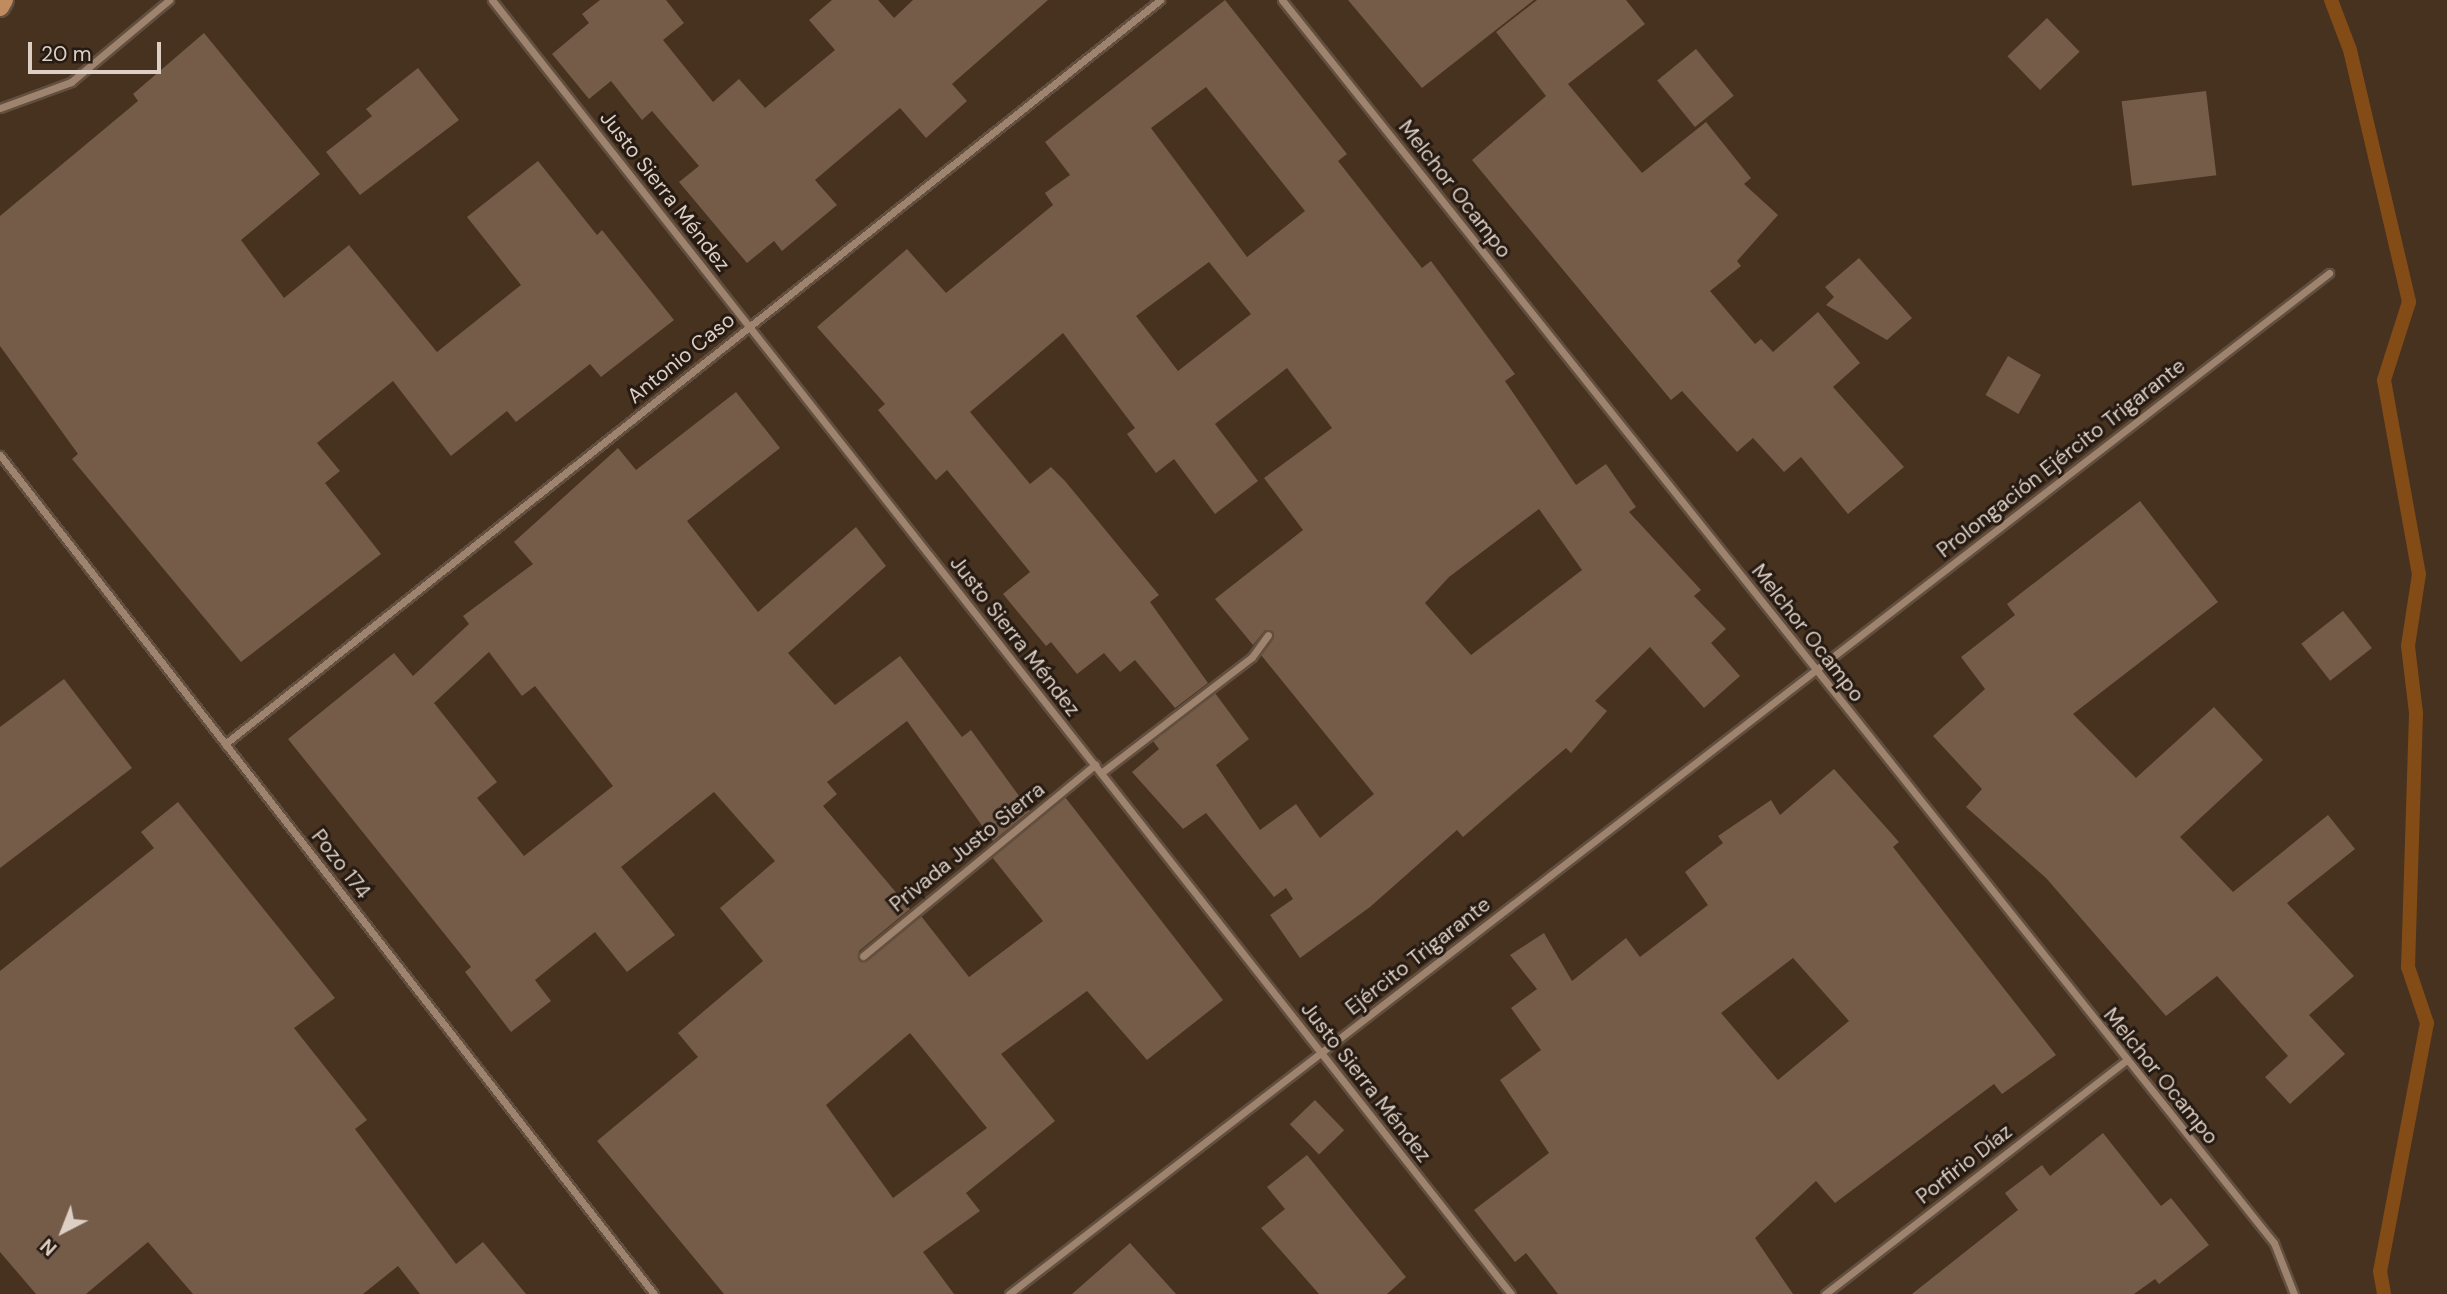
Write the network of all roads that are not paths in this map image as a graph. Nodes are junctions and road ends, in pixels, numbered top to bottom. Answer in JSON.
{"nodes":[{"id":1,"x":4,"y":0,"type":"edge"},
{"id":2,"x":169,"y":0,"type":"edge"},
{"id":3,"x":492,"y":0,"type":"edge"},
{"id":4,"x":1160,"y":0,"type":"edge"},
{"id":5,"x":1282,"y":0,"type":"edge"},
{"id":6,"x":0,"y":7,"type":"edge"},
{"id":7,"x":0,"y":108,"type":"edge"},
{"id":8,"x":2329,"y":273,"type":"dead end"},
{"id":9,"x":750,"y":326,"type":"junction"},
{"id":10,"x":0,"y":455,"type":"edge"},
{"id":11,"x":1268,"y":635,"type":"dead end"},
{"id":12,"x":1815,"y":670,"type":"junction"},
{"id":13,"x":225,"y":744,"type":"junction"},
{"id":14,"x":1095,"y":765,"type":"junction"},
{"id":15,"x":1101,"y":773,"type":"junction"},
{"id":16,"x":863,"y":956,"type":"dead end"},
{"id":17,"x":1322,"y":1053,"type":"junction"},
{"id":18,"x":2125,"y":1061,"type":"junction"},
{"id":19,"x":654,"y":1294,"type":"edge"},
{"id":20,"x":1009,"y":1294,"type":"edge"},
{"id":21,"x":1511,"y":1294,"type":"edge"},
{"id":22,"x":1825,"y":1294,"type":"edge"},
{"id":23,"x":2294,"y":1294,"type":"edge"}],
"edges":[{"from":1,"to":6,"type":"main road"},
{"from":2,"to":7,"type":"street"},
{"from":3,"to":9,"type":"street","name":"Justo Sierra Méndez"},
{"from":4,"to":9,"type":"street","name":"Antonio Caso"},
{"from":5,"to":12,"type":"street","name":"Melchor Ocampo"},
{"from":8,"to":12,"type":"street","name":"Prolongación Ejército Trigarante"},
{"from":9,"to":13,"type":"street","name":"Antonio Caso"},
{"from":9,"to":14,"type":"street","name":"Justo Sierra Méndez"},
{"from":10,"to":13,"type":"street","name":"Pozo 174"},
{"from":11,"to":15,"type":"street"},
{"from":12,"to":17,"type":"street","name":"Ejército Trigarante"},
{"from":12,"to":18,"type":"street","name":"Melchor Ocampo"},
{"from":13,"to":19,"type":"street","name":"Pozo 174"},
{"from":14,"to":15,"type":"street","name":"Justo Sierra Méndez"},
{"from":14,"to":16,"type":"street","name":"Privada Justo Sierra"},
{"from":15,"to":17,"type":"street","name":"Justo Sierra Méndez"},
{"from":17,"to":20,"type":"street","name":"Ejército Trigarante"},
{"from":17,"to":21,"type":"street","name":"Justo Sierra Méndez"},
{"from":18,"to":22,"type":"street","name":"Porfirio Díaz"},
{"from":18,"to":23,"type":"street","name":"Melchor Ocampo"}]}
